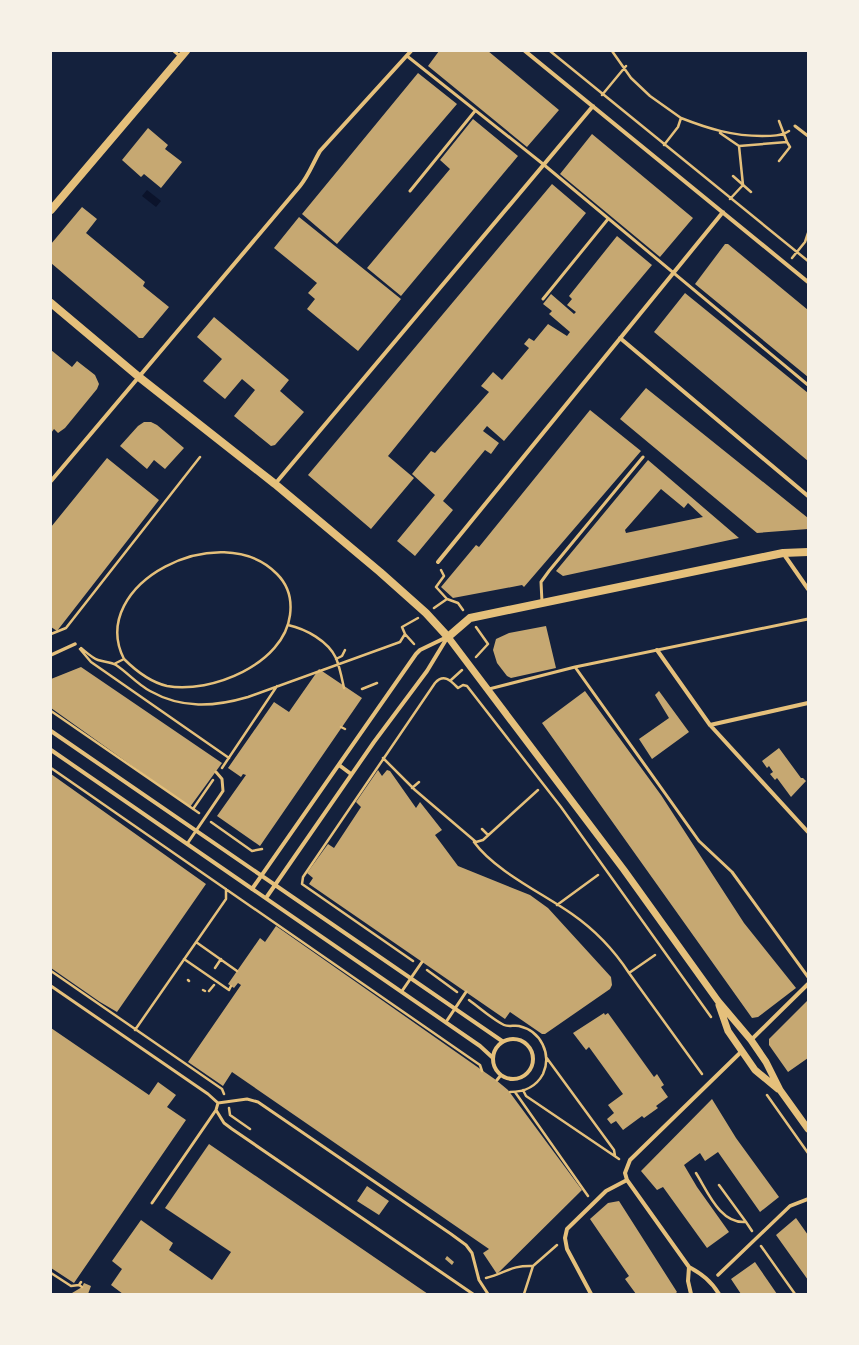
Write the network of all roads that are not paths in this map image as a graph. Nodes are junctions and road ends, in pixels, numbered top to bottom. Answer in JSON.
{"nodes":[{"id":1,"x":174,"y":51,"type":"edge"},
{"id":2,"x":411,"y":51,"type":"edge"},
{"id":3,"x":525,"y":51,"type":"edge"},
{"id":4,"x":183,"y":54,"type":"edge"},
{"id":5,"x":406,"y":56,"type":"junction"},
{"id":6,"x":593,"y":106,"type":"junction"},
{"id":7,"x":475,"y":111,"type":"junction"},
{"id":8,"x":795,"y":126,"type":"road end"},
{"id":9,"x":808,"y":136,"type":"edge"},
{"id":10,"x":543,"y":164,"type":"junction"},
{"id":11,"x":410,"y":191,"type":"dead end"},
{"id":12,"x":51,"y":210,"type":"edge"},
{"id":13,"x":723,"y":212,"type":"junction"},
{"id":14,"x":608,"y":219,"type":"junction"},
{"id":15,"x":673,"y":274,"type":"junction"},
{"id":16,"x":808,"y":282,"type":"edge"},
{"id":17,"x":543,"y":299,"type":"dead end"},
{"id":18,"x":51,"y":303,"type":"edge"},
{"id":19,"x":620,"y":338,"type":"junction"},
{"id":20,"x":139,"y":377,"type":"junction"},
{"id":21,"x":808,"y":384,"type":"edge"},
{"id":22,"x":644,"y":457,"type":"dead end"},
{"id":23,"x":51,"y":481,"type":"edge"},
{"id":24,"x":275,"y":484,"type":"junction"},
{"id":25,"x":808,"y":496,"type":"edge"},
{"id":26,"x":783,"y":552,"type":"junction"},
{"id":27,"x":808,"y":552,"type":"edge"},
{"id":28,"x":438,"y":562,"type":"road end"},
{"id":29,"x":808,"y":589,"type":"edge"},
{"id":30,"x":542,"y":602,"type":"junction"},
{"id":31,"x":808,"y":619,"type":"edge"},
{"id":32,"x":448,"y":637,"type":"junction"},
{"id":33,"x":75,"y":644,"type":"road end"},
{"id":34,"x":657,"y":650,"type":"junction"},
{"id":35,"x":51,"y":655,"type":"edge"},
{"id":36,"x":575,"y":667,"type":"junction"},
{"id":37,"x":489,"y":689,"type":"junction"},
{"id":38,"x":808,"y":703,"type":"edge"},
{"id":39,"x":710,"y":725,"type":"junction"},
{"id":40,"x":51,"y":731,"type":"edge"},
{"id":41,"x":51,"y":750,"type":"edge"},
{"id":42,"x":339,"y":765,"type":"junction"},
{"id":43,"x":216,"y":772,"type":"dead end"},
{"id":44,"x":352,"y":774,"type":"junction"},
{"id":45,"x":196,"y":830,"type":"junction"},
{"id":46,"x":808,"y":832,"type":"edge"},
{"id":47,"x":187,"y":844,"type":"junction"},
{"id":48,"x":262,"y":875,"type":"junction"},
{"id":49,"x":275,"y":885,"type":"junction"},
{"id":50,"x":252,"y":889,"type":"junction"},
{"id":51,"x":266,"y":898,"type":"junction"},
{"id":52,"x":422,"y":962,"type":"dead end"},
{"id":53,"x":808,"y":977,"type":"edge"},
{"id":54,"x":411,"y":978,"type":"junction"},
{"id":55,"x":808,"y":984,"type":"edge"},
{"id":56,"x":51,"y":986,"type":"edge"},
{"id":57,"x":402,"y":991,"type":"junction"},
{"id":58,"x":466,"y":992,"type":"dead end"},
{"id":59,"x":718,"y":1001,"type":"junction"},
{"id":60,"x":455,"y":1008,"type":"junction"},
{"id":61,"x":446,"y":1022,"type":"junction"},
{"id":62,"x":751,"y":1040,"type":"junction"},
{"id":63,"x":502,"y":1041,"type":"junction"},
{"id":64,"x":742,"y":1051,"type":"junction"},
{"id":65,"x":493,"y":1058,"type":"junction"},
{"id":66,"x":501,"y":1075,"type":"junction"},
{"id":67,"x":496,"y":1080,"type":"dead end"},
{"id":68,"x":780,"y":1090,"type":"junction"},
{"id":69,"x":218,"y":1103,"type":"junction"},
{"id":70,"x":216,"y":1110,"type":"junction"},
{"id":71,"x":808,"y":1129,"type":"edge"},
{"id":72,"x":627,"y":1180,"type":"junction"},
{"id":73,"x":808,"y":1199,"type":"edge"},
{"id":74,"x":152,"y":1203,"type":"dead end"},
{"id":75,"x":689,"y":1267,"type":"junction"},
{"id":76,"x":718,"y":1275,"type":"dead end"},
{"id":77,"x":473,"y":1294,"type":"edge"},
{"id":78,"x":488,"y":1294,"type":"edge"},
{"id":79,"x":591,"y":1294,"type":"edge"},
{"id":80,"x":691,"y":1294,"type":"edge"},
{"id":81,"x":719,"y":1294,"type":"edge"}],
"edges":[{"from":1,"to":4,"type":"lane"},
{"from":2,"to":5,"type":"street"},
{"from":3,"to":6,"type":"street"},
{"from":4,"to":12,"type":"main road"},
{"from":5,"to":7,"type":"lane"},
{"from":5,"to":20,"type":"street"},
{"from":6,"to":10,"type":"street"},
{"from":6,"to":13,"type":"street"},
{"from":7,"to":10,"type":"lane"},
{"from":7,"to":11,"type":"lane"},
{"from":8,"to":9,"type":"lane"},
{"from":10,"to":14,"type":"lane"},
{"from":10,"to":24,"type":"street"},
{"from":13,"to":15,"type":"street"},
{"from":13,"to":16,"type":"street"},
{"from":14,"to":15,"type":"lane"},
{"from":14,"to":17,"type":"lane"},
{"from":15,"to":19,"type":"street"},
{"from":15,"to":21,"type":"lane"},
{"from":18,"to":20,"type":"main road"},
{"from":19,"to":25,"type":"street"},
{"from":19,"to":28,"type":"street"},
{"from":20,"to":23,"type":"street"},
{"from":20,"to":24,"type":"main road"},
{"from":22,"to":30,"type":"lane"},
{"from":24,"to":32,"type":"main road"},
{"from":26,"to":27,"type":"main road"},
{"from":26,"to":29,"type":"street"},
{"from":26,"to":30,"type":"main road"},
{"from":30,"to":32,"type":"main road"},
{"from":31,"to":34,"type":"lane"},
{"from":32,"to":37,"type":"street"},
{"from":32,"to":42,"type":"street"},
{"from":32,"to":44,"type":"street"},
{"from":33,"to":35,"type":"street"},
{"from":34,"to":36,"type":"lane"},
{"from":34,"to":39,"type":"street"},
{"from":36,"to":37,"type":"lane"},
{"from":36,"to":53,"type":"lane"},
{"from":37,"to":59,"type":"street"},
{"from":38,"to":39,"type":"street"},
{"from":39,"to":46,"type":"street"},
{"from":40,"to":45,"type":"street"},
{"from":41,"to":47,"type":"street"},
{"from":42,"to":44,"type":"street"},
{"from":42,"to":48,"type":"street"},
{"from":43,"to":45,"type":"lane"},
{"from":44,"to":49,"type":"street"},
{"from":45,"to":47,"type":"lane"},
{"from":45,"to":48,"type":"street"},
{"from":47,"to":50,"type":"street"},
{"from":48,"to":49,"type":"street"},
{"from":48,"to":50,"type":"street"},
{"from":49,"to":51,"type":"street"},
{"from":49,"to":54,"type":"street"},
{"from":50,"to":51,"type":"street"},
{"from":51,"to":57,"type":"street"},
{"from":52,"to":54,"type":"lane"},
{"from":54,"to":57,"type":"lane"},
{"from":54,"to":60,"type":"street"},
{"from":55,"to":62,"type":"street"},
{"from":56,"to":69,"type":"lane"},
{"from":57,"to":61,"type":"street"},
{"from":58,"to":60,"type":"lane"},
{"from":59,"to":62,"type":"street"},
{"from":59,"to":64,"type":"street"},
{"from":60,"to":61,"type":"lane"},
{"from":60,"to":63,"type":"street"},
{"from":61,"to":65,"type":"street"},
{"from":62,"to":68,"type":"street"},
{"from":63,"to":65,"type":"street"},
{"from":63,"to":66,"type":"street"},
{"from":64,"to":68,"type":"street"},
{"from":64,"to":72,"type":"street"},
{"from":65,"to":66,"type":"street"},
{"from":66,"to":67,"type":"lane"},
{"from":68,"to":71,"type":"street"},
{"from":69,"to":70,"type":"lane"},
{"from":69,"to":78,"type":"lane"},
{"from":70,"to":74,"type":"lane"},
{"from":70,"to":77,"type":"lane"},
{"from":72,"to":75,"type":"street"},
{"from":72,"to":79,"type":"street"},
{"from":73,"to":76,"type":"street"},
{"from":75,"to":80,"type":"street"},
{"from":75,"to":81,"type":"street"}]}
